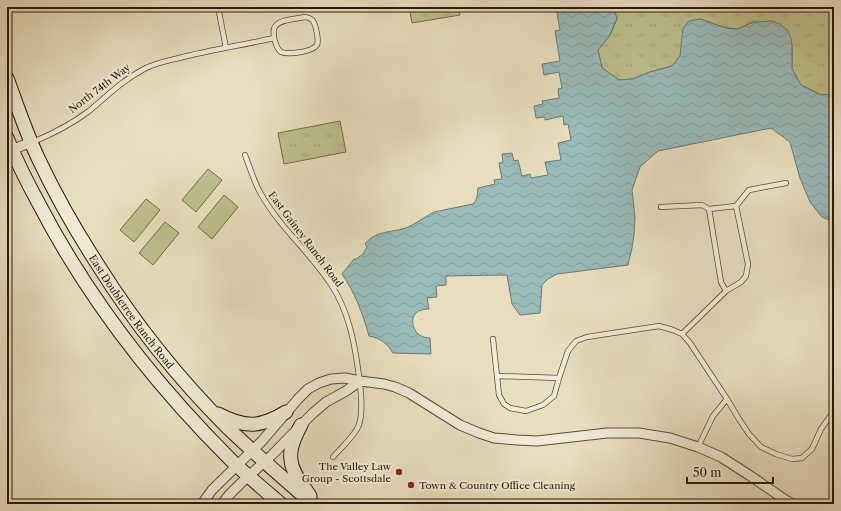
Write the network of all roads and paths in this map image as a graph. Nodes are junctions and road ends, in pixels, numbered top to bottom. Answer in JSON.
{"nodes":[{"id":1,"x":218,"y":7,"type":"edge"},
{"id":2,"x":274,"y":38,"type":"junction"},
{"id":3,"x":226,"y":48,"type":"junction"},
{"id":4,"x":7,"y":78,"type":"edge"},
{"id":5,"x":31,"y":142,"type":"junction"},
{"id":6,"x":8,"y":148,"type":"edge"},
{"id":7,"x":245,"y":155,"type":"dead end"},
{"id":8,"x":786,"y":183,"type":"dead end"},
{"id":9,"x":736,"y":206,"type":"junction"},
{"id":10,"x":661,"y":207,"type":"dead end"},
{"id":11,"x":709,"y":210,"type":"junction"},
{"id":12,"x":726,"y":290,"type":"junction"},
{"id":13,"x":682,"y":334,"type":"junction"},
{"id":14,"x":493,"y":339,"type":"dead end"},
{"id":15,"x":497,"y":376,"type":"junction"},
{"id":16,"x":558,"y":378,"type":"junction"},
{"id":17,"x":360,"y":381,"type":"junction"},
{"id":18,"x":727,"y":399,"type":"junction"},
{"id":19,"x":210,"y":409,"type":"junction"},
{"id":20,"x":834,"y":411,"type":"edge"},
{"id":21,"x":286,"y":412,"type":"junction"},
{"id":22,"x":301,"y":424,"type":"junction"},
{"id":23,"x":698,"y":447,"type":"junction"},
{"id":24,"x":252,"y":450,"type":"junction"},
{"id":25,"x":333,"y":457,"type":"dead end"},
{"id":26,"x":264,"y":462,"type":"junction"},
{"id":27,"x":236,"y":465,"type":"junction"},
{"id":28,"x":248,"y":476,"type":"junction"},
{"id":29,"x":202,"y":504,"type":"edge"},
{"id":30,"x":222,"y":504,"type":"edge"},
{"id":31,"x":281,"y":504,"type":"edge"},
{"id":32,"x":314,"y":504,"type":"edge"},
{"id":33,"x":794,"y":504,"type":"edge"}],
"edges":[{"from":1,"to":3,"type":"lane"},
{"from":2,"to":2,"type":"lane"},
{"from":2,"to":3,"type":"lane","name":"North 74th Way"},
{"from":3,"to":5,"type":"lane","name":"North 74th Way"},
{"from":4,"to":5,"type":"main road","name":"East Doubletree Ranch Road"},
{"from":5,"to":6,"type":"street","name":"North 74th Way"},
{"from":5,"to":19,"type":"main road","name":"East Doubletree Ranch Road"},
{"from":6,"to":27,"type":"main road","name":"East Doubletree Ranch Road"},
{"from":7,"to":17,"type":"lane","name":"East Gainey Ranch Road"},
{"from":8,"to":9,"type":"lane"},
{"from":9,"to":11,"type":"lane"},
{"from":9,"to":12,"type":"lane"},
{"from":10,"to":11,"type":"lane"},
{"from":11,"to":12,"type":"lane"},
{"from":12,"to":13,"type":"lane"},
{"from":13,"to":16,"type":"lane"},
{"from":13,"to":18,"type":"lane"},
{"from":14,"to":15,"type":"lane"},
{"from":15,"to":16,"type":"lane"},
{"from":15,"to":16,"type":"lane"},
{"from":17,"to":21,"type":"street"},
{"from":17,"to":22,"type":"street"},
{"from":17,"to":23,"type":"street"},
{"from":17,"to":25,"type":"lane","name":"East Gainey Ranch Road"},
{"from":18,"to":20,"type":"lane"},
{"from":18,"to":23,"type":"lane"},
{"from":19,"to":21,"type":"main road"},
{"from":19,"to":24,"type":"main road","name":"East Doubletree Ranch Road"},
{"from":21,"to":24,"type":"street"},
{"from":22,"to":26,"type":"street"},
{"from":22,"to":32,"type":"main road"},
{"from":23,"to":33,"type":"street"},
{"from":24,"to":26,"type":"main road","name":"East Doubletree Ranch Road"},
{"from":24,"to":27,"type":"street"},
{"from":26,"to":28,"type":"street"},
{"from":26,"to":32,"type":"main road","name":"East Doubletree Ranch Road"},
{"from":27,"to":28,"type":"main road","name":"East Doubletree Ranch Road"},
{"from":27,"to":29,"type":"street"},
{"from":28,"to":30,"type":"street"},
{"from":28,"to":31,"type":"main road","name":"East Doubletree Ranch Road"}]}
